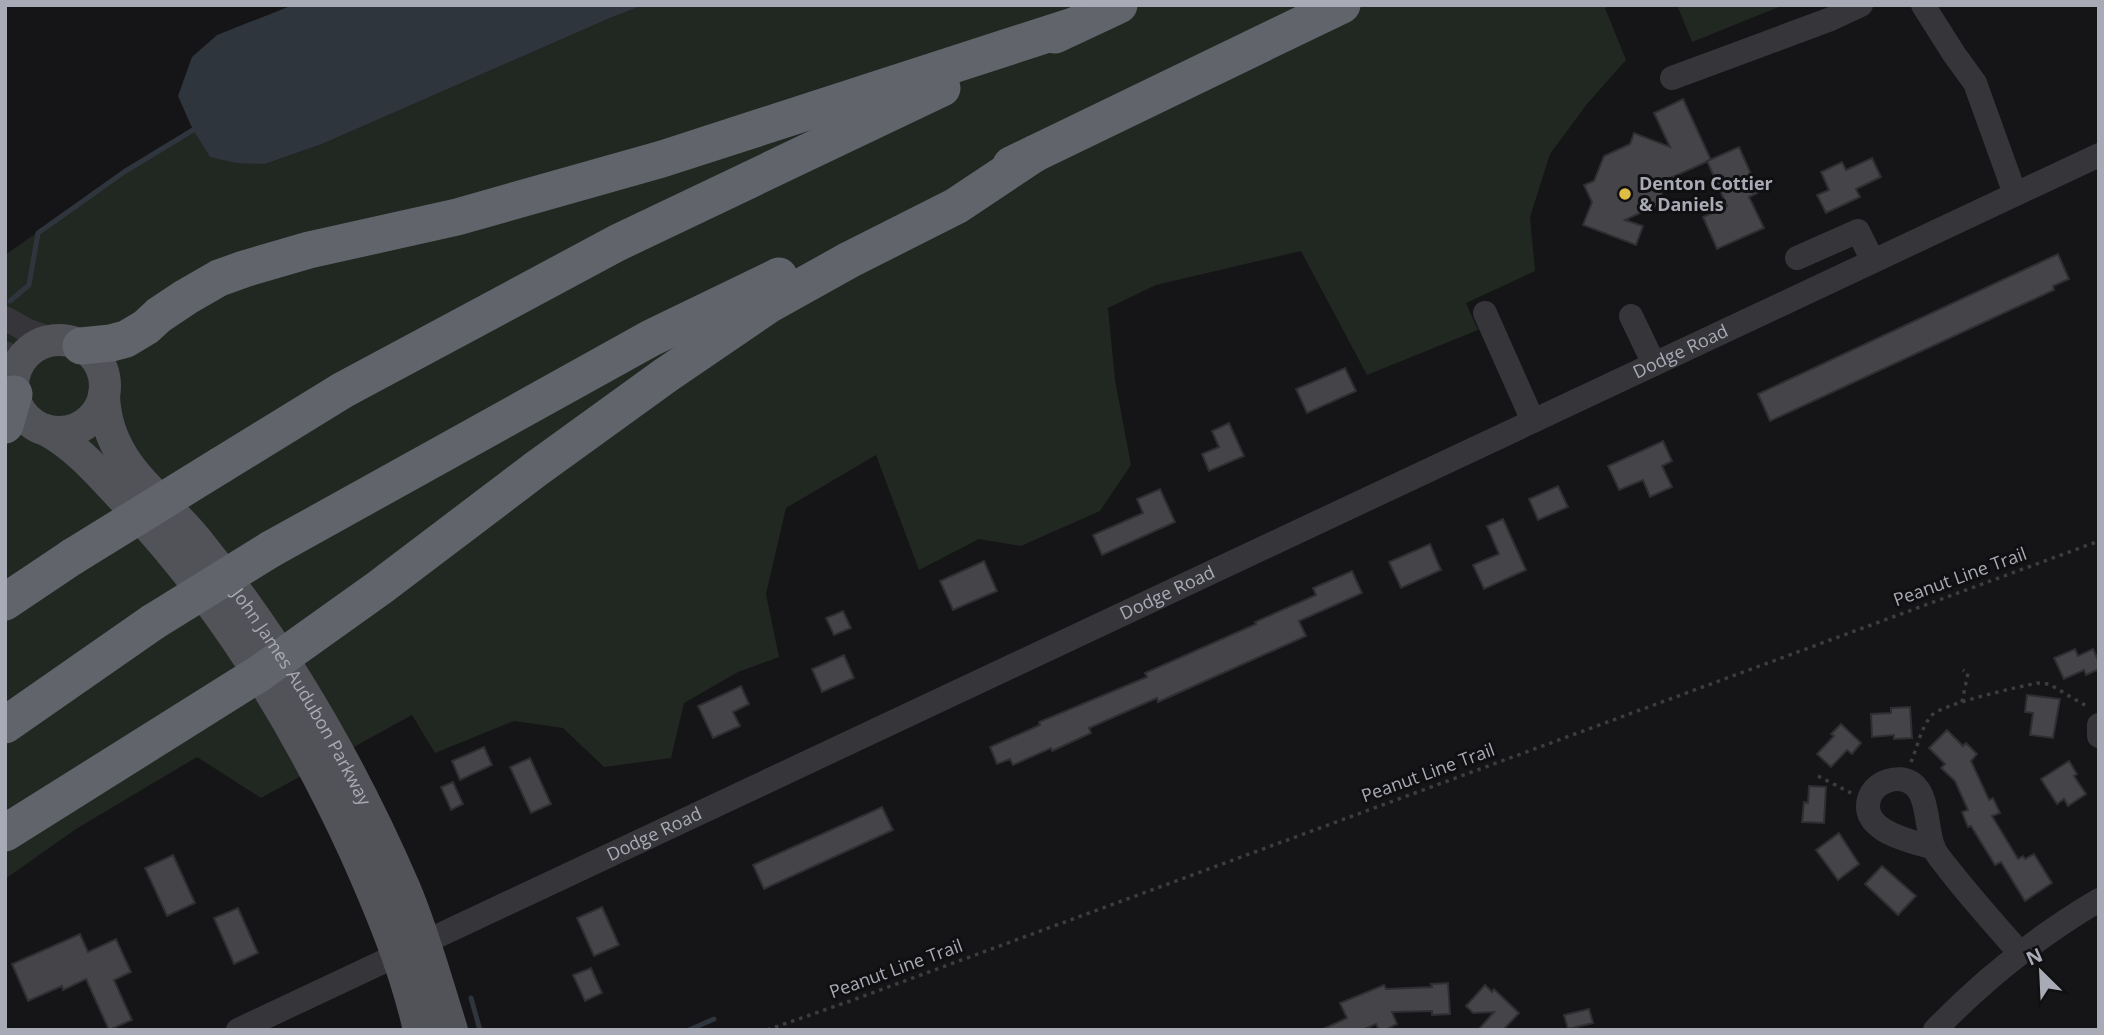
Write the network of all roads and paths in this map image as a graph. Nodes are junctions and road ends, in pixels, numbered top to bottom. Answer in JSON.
{"nodes":[{"id":1,"x":1119,"y":5,"type":"edge"},
{"id":2,"x":1342,"y":5,"type":"edge"},
{"id":3,"x":1861,"y":5,"type":"edge"},
{"id":4,"x":1923,"y":5,"type":"edge"},
{"id":5,"x":1076,"y":25,"type":"junction"},
{"id":6,"x":1672,"y":78,"type":"dead end"},
{"id":7,"x":1034,"y":153,"type":"junction"},
{"id":8,"x":2097,"y":162,"type":"edge"},
{"id":9,"x":2015,"y":194,"type":"junction"},
{"id":10,"x":1873,"y":261,"type":"junction"},
{"id":11,"x":1812,"y":289,"type":"junction"},
{"id":12,"x":1485,"y":313,"type":"dead end"},
{"id":13,"x":1631,"y":316,"type":"dead end"},
{"id":14,"x":5,"y":318,"type":"edge"},
{"id":15,"x":69,"y":343,"type":"junction"},
{"id":16,"x":1654,"y":364,"type":"junction"},
{"id":17,"x":10,"y":389,"type":"edge"},
{"id":18,"x":104,"y":395,"type":"junction"},
{"id":19,"x":1533,"y":421,"type":"junction"},
{"id":20,"x":46,"y":430,"type":"junction"},
{"id":21,"x":2099,"y":541,"type":"edge"},
{"id":22,"x":5,"y":602,"type":"edge"},
{"id":23,"x":271,"y":666,"type":"junction"},
{"id":24,"x":1963,"y":670,"type":"dead end"},
{"id":25,"x":1962,"y":702,"type":"junction"},
{"id":26,"x":2094,"y":716,"type":"edge"},
{"id":27,"x":5,"y":725,"type":"edge"},
{"id":28,"x":2099,"y":736,"type":"edge"},
{"id":29,"x":1818,"y":776,"type":"dead end"},
{"id":30,"x":1904,"y":780,"type":"junction"},
{"id":31,"x":1868,"y":801,"type":"junction"},
{"id":32,"x":5,"y":833,"type":"edge"},
{"id":33,"x":1934,"y":848,"type":"junction"},
{"id":34,"x":2099,"y":900,"type":"edge"},
{"id":35,"x":425,"y":942,"type":"junction"},
{"id":36,"x":2020,"y":953,"type":"junction"},
{"id":37,"x":397,"y":955,"type":"junction"},
{"id":38,"x":238,"y":1030,"type":"edge"},
{"id":39,"x":419,"y":1030,"type":"edge"},
{"id":40,"x":452,"y":1030,"type":"edge"},
{"id":41,"x":767,"y":1030,"type":"edge"},
{"id":42,"x":1935,"y":1030,"type":"edge"}],
"edges":[{"from":1,"to":5,"type":"highway"},
{"from":2,"to":7,"type":"highway"},
{"from":3,"to":6,"type":"street"},
{"from":4,"to":9,"type":"street"},
{"from":5,"to":15,"type":"highway"},
{"from":5,"to":22,"type":"highway","bridge":true},
{"from":7,"to":23,"type":"highway"},
{"from":7,"to":27,"type":"highway","bridge":true},
{"from":8,"to":9,"type":"street","name":"Dodge Road"},
{"from":9,"to":10,"type":"street","name":"Dodge Road"},
{"from":10,"to":11,"type":"street","name":"Dodge Road"},
{"from":10,"to":11,"type":"street"},
{"from":11,"to":16,"type":"street","name":"Dodge Road"},
{"from":12,"to":19,"type":"street"},
{"from":13,"to":16,"type":"street"},
{"from":14,"to":15,"type":"street"},
{"from":15,"to":17,"type":"main road"},
{"from":15,"to":18,"type":"main road"},
{"from":16,"to":19,"type":"street","name":"Dodge Road"},
{"from":17,"to":20,"type":"main road"},
{"from":18,"to":20,"type":"main road"},
{"from":18,"to":23,"type":"main road","name":"John James Audubon Parkway"},
{"from":19,"to":35,"type":"street","name":"Dodge Road"},
{"from":20,"to":23,"type":"main road","name":"John James Audubon Parkway"},
{"from":21,"to":41,"type":"path","name":"Peanut Line Trail"},
{"from":23,"to":32,"type":"highway"},
{"from":23,"to":35,"type":"main road","name":"John James Audubon Parkway"},
{"from":23,"to":37,"type":"main road","name":"John James Audubon Parkway"},
{"from":24,"to":25,"type":"path"},
{"from":25,"to":26,"type":"path"},
{"from":25,"to":30,"type":"path"},
{"from":26,"to":28,"type":"street"},
{"from":29,"to":31,"type":"path"},
{"from":30,"to":31,"type":"street"},
{"from":30,"to":33,"type":"street"},
{"from":31,"to":33,"type":"street"},
{"from":33,"to":36,"type":"street"},
{"from":34,"to":36,"type":"street"},
{"from":35,"to":37,"type":"street","name":"Dodge Road"},
{"from":35,"to":40,"type":"main road","name":"John James Audubon Parkway"},
{"from":36,"to":42,"type":"street"},
{"from":37,"to":38,"type":"street","name":"Dodge Road"},
{"from":37,"to":39,"type":"main road","name":"John James Audubon Parkway"}]}
